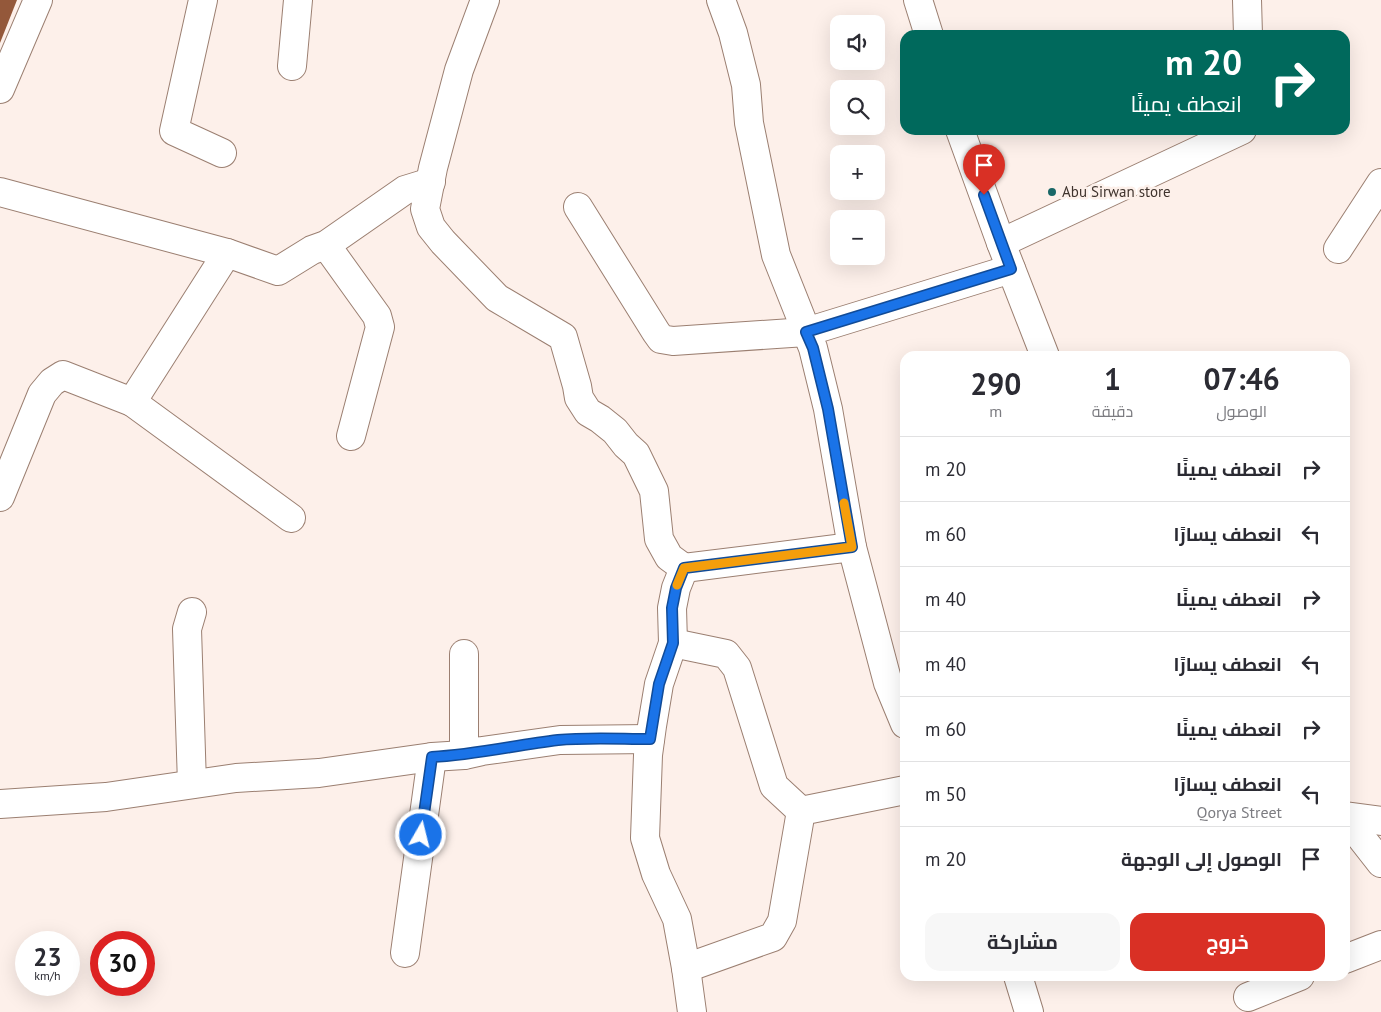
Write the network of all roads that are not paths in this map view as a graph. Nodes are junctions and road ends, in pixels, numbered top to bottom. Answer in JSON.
{"nodes":[{"id":1,"x":38,"y":0,"type":"edge"},
{"id":2,"x":203,"y":0,"type":"edge"},
{"id":3,"x":298,"y":0,"type":"edge"},
{"id":4,"x":485,"y":0,"type":"edge"},
{"id":5,"x":721,"y":0,"type":"edge"},
{"id":6,"x":918,"y":0,"type":"edge"},
{"id":7,"x":1247,"y":0,"type":"edge"},
{"id":8,"x":927,"y":30,"type":"edge"},
{"id":9,"x":1248,"y":30,"type":"edge"},
{"id":10,"x":292,"y":66,"type":"dead end"},
{"id":11,"x":0,"y":89,"type":"edge"},
{"id":12,"x":962,"y":135,"type":"edge"},
{"id":13,"x":1231,"y":135,"type":"edge"},
{"id":14,"x":222,"y":153,"type":"dead end"},
{"id":15,"x":431,"y":182,"type":"junction"},
{"id":16,"x":1381,"y":182,"type":"edge"},
{"id":17,"x":0,"y":192,"type":"edge"},
{"id":18,"x":578,"y":207,"type":"dead end"},
{"id":19,"x":1001,"y":243,"type":"junction"},
{"id":20,"x":326,"y":245,"type":"junction"},
{"id":21,"x":1338,"y":249,"type":"dead end"},
{"id":22,"x":227,"y":253,"type":"junction"},
{"id":23,"x":1011,"y":269,"type":"junction"},
{"id":24,"x":806,"y":332,"type":"junction"},
{"id":25,"x":1044,"y":351,"type":"edge"},
{"id":26,"x":132,"y":402,"type":"junction"},
{"id":27,"x":351,"y":436,"type":"dead end"},
{"id":28,"x":0,"y":497,"type":"edge"},
{"id":29,"x":291,"y":518,"type":"dead end"},
{"id":30,"x":852,"y":547,"type":"junction"},
{"id":31,"x":684,"y":568,"type":"junction"},
{"id":32,"x":192,"y":612,"type":"dead end"},
{"id":33,"x":673,"y":643,"type":"junction"},
{"id":34,"x":464,"y":654,"type":"dead end"},
{"id":35,"x":900,"y":712,"type":"edge"},
{"id":36,"x":650,"y":739,"type":"junction"},
{"id":37,"x":464,"y":755,"type":"junction"},
{"id":38,"x":432,"y":757,"type":"junction"},
{"id":39,"x":192,"y":784,"type":"junction"},
{"id":40,"x":900,"y":791,"type":"edge"},
{"id":41,"x":0,"y":804,"type":"edge"},
{"id":42,"x":801,"y":812,"type":"junction"},
{"id":43,"x":1350,"y":818,"type":"edge"},
{"id":44,"x":1381,"y":821,"type":"edge"},
{"id":45,"x":1350,"y":823,"type":"edge"},
{"id":46,"x":1381,"y":863,"type":"edge"},
{"id":47,"x":1381,"y":945,"type":"edge"},
{"id":48,"x":405,"y":953,"type":"dead end"},
{"id":49,"x":1350,"y":957,"type":"edge"},
{"id":50,"x":686,"y":968,"type":"junction"},
{"id":51,"x":1020,"y":981,"type":"edge"},
{"id":52,"x":1288,"y":981,"type":"edge"},
{"id":53,"x":1248,"y":997,"type":"dead end"},
{"id":54,"x":692,"y":1012,"type":"edge"},
{"id":55,"x":1029,"y":1012,"type":"edge"}],
"edges":[{"from":1,"to":11,"type":"street"},
{"from":2,"to":14,"type":"street"},
{"from":3,"to":10,"type":"street"},
{"from":4,"to":15,"type":"street"},
{"from":5,"to":24,"type":"street"},
{"from":6,"to":8,"type":"street"},
{"from":7,"to":9,"type":"street"},
{"from":12,"to":19,"type":"street"},
{"from":13,"to":19,"type":"street"},
{"from":15,"to":20,"type":"street"},
{"from":15,"to":31,"type":"street"},
{"from":16,"to":21,"type":"street"},
{"from":17,"to":22,"type":"street"},
{"from":18,"to":24,"type":"street"},
{"from":19,"to":23,"type":"street"},
{"from":20,"to":22,"type":"street"},
{"from":20,"to":27,"type":"street"},
{"from":22,"to":26,"type":"street"},
{"from":23,"to":24,"type":"street"},
{"from":23,"to":25,"type":"street"},
{"from":24,"to":30,"type":"street"},
{"from":26,"to":28,"type":"street"},
{"from":26,"to":29,"type":"street"},
{"from":30,"to":31,"type":"street"},
{"from":30,"to":35,"type":"street"},
{"from":31,"to":33,"type":"street"},
{"from":32,"to":39,"type":"street"},
{"from":33,"to":36,"type":"street"},
{"from":33,"to":42,"type":"street"},
{"from":34,"to":37,"type":"street"},
{"from":36,"to":37,"type":"street"},
{"from":36,"to":50,"type":"street"},
{"from":37,"to":38,"type":"street"},
{"from":38,"to":39,"type":"street"},
{"from":38,"to":48,"type":"street"},
{"from":39,"to":41,"type":"street"},
{"from":40,"to":42,"type":"street"},
{"from":42,"to":50,"type":"street"},
{"from":43,"to":44,"type":"street"},
{"from":45,"to":46,"type":"street"},
{"from":47,"to":49,"type":"street"},
{"from":50,"to":54,"type":"street"},
{"from":51,"to":55,"type":"street"},
{"from":52,"to":53,"type":"street"}]}
